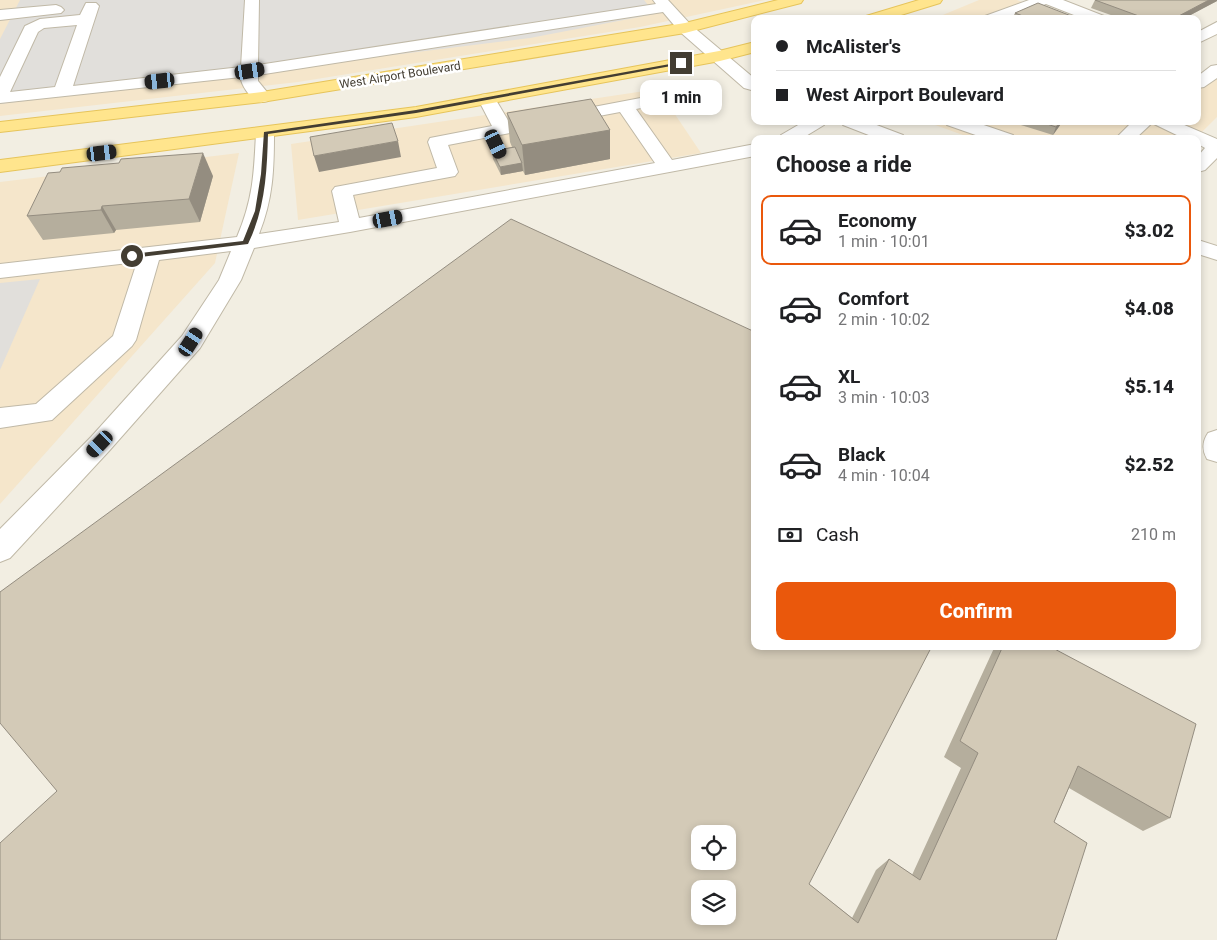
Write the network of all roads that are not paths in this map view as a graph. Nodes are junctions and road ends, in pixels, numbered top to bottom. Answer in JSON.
{"nodes":[{"id":1,"x":252,"y":0,"type":"edge"},
{"id":2,"x":796,"y":0,"type":"edge"},
{"id":3,"x":935,"y":0,"type":"edge"},
{"id":4,"x":1043,"y":0,"type":"edge"},
{"id":5,"x":1048,"y":0,"type":"edge"},
{"id":6,"x":663,"y":4,"type":"edge"},
{"id":7,"x":33,"y":6,"type":"edge"},
{"id":8,"x":90,"y":8,"type":"edge"},
{"id":9,"x":1016,"y":9,"type":"junction"},
{"id":10,"x":0,"y":15,"type":"edge"},
{"id":11,"x":884,"y":15,"type":"edge"},
{"id":12,"x":1000,"y":15,"type":"edge"},
{"id":13,"x":1038,"y":15,"type":"edge"},
{"id":14,"x":1088,"y":15,"type":"edge"},
{"id":15,"x":1217,"y":27,"type":"edge"},
{"id":16,"x":685,"y":28,"type":"junction"},
{"id":17,"x":1201,"y":36,"type":"edge"},
{"id":18,"x":751,"y":48,"type":"edge"},
{"id":19,"x":720,"y":56,"type":"junction"},
{"id":20,"x":1217,"y":70,"type":"edge"},
{"id":21,"x":250,"y":71,"type":"junction"},
{"id":22,"x":1201,"y":80,"type":"edge"},
{"id":23,"x":751,"y":84,"type":"edge"},
{"id":24,"x":62,"y":92,"type":"junction"},
{"id":25,"x":0,"y":96,"type":"edge"},
{"id":26,"x":262,"y":97,"type":"junction"},
{"id":27,"x":672,"y":97,"type":"dead end"},
{"id":28,"x":487,"y":99,"type":"junction"},
{"id":29,"x":625,"y":106,"type":"junction"},
{"id":30,"x":811,"y":125,"type":"edge"},
{"id":31,"x":859,"y":125,"type":"edge"},
{"id":32,"x":965,"y":125,"type":"edge"},
{"id":33,"x":1140,"y":125,"type":"edge"},
{"id":34,"x":1168,"y":125,"type":"edge"},
{"id":35,"x":0,"y":127,"type":"edge"},
{"id":36,"x":266,"y":133,"type":"junction"},
{"id":37,"x":795,"y":135,"type":"edge"},
{"id":38,"x":886,"y":135,"type":"edge"},
{"id":39,"x":994,"y":135,"type":"edge"},
{"id":40,"x":1128,"y":135,"type":"edge"},
{"id":41,"x":1191,"y":135,"type":"edge"},
{"id":42,"x":497,"y":137,"type":"junction"},
{"id":43,"x":1201,"y":139,"type":"edge"},
{"id":44,"x":1217,"y":146,"type":"edge"},
{"id":45,"x":751,"y":151,"type":"edge"},
{"id":46,"x":1201,"y":163,"type":"edge"},
{"id":47,"x":0,"y":166,"type":"edge"},
{"id":48,"x":667,"y":166,"type":"junction"},
{"id":49,"x":511,"y":175,"type":"edge"},
{"id":50,"x":520,"y":194,"type":"junction"},
{"id":51,"x":350,"y":226,"type":"junction"},
{"id":52,"x":245,"y":243,"type":"junction"},
{"id":53,"x":1201,"y":248,"type":"edge"},
{"id":54,"x":1217,"y":253,"type":"edge"},
{"id":55,"x":150,"y":254,"type":"junction"},
{"id":56,"x":0,"y":271,"type":"edge"},
{"id":57,"x":0,"y":418,"type":"edge"},
{"id":58,"x":1217,"y":440,"type":"edge"},
{"id":59,"x":1217,"y":452,"type":"edge"},
{"id":60,"x":1,"y":547,"type":"edge"}],
"edges":[{"from":1,"to":21,"type":"street"},
{"from":2,"to":16,"type":"main road","name":"West Airport Boulevard"},
{"from":3,"to":11,"type":"main road"},
{"from":4,"to":9,"type":"street"},
{"from":5,"to":14,"type":"street"},
{"from":6,"to":16,"type":"street"},
{"from":6,"to":21,"type":"street"},
{"from":7,"to":8,"type":"street"},
{"from":7,"to":10,"type":"street"},
{"from":8,"to":24,"type":"street"},
{"from":8,"to":25,"type":"street"},
{"from":9,"to":12,"type":"street"},
{"from":9,"to":13,"type":"street"},
{"from":15,"to":17,"type":"street"},
{"from":16,"to":19,"type":"street"},
{"from":16,"to":26,"type":"main road","name":"West Airport Boulevard"},
{"from":18,"to":19,"type":"main road"},
{"from":19,"to":23,"type":"street"},
{"from":19,"to":28,"type":"main road"},
{"from":20,"to":22,"type":"street"},
{"from":21,"to":24,"type":"street"},
{"from":21,"to":26,"type":"street"},
{"from":24,"to":25,"type":"street"},
{"from":26,"to":35,"type":"main road","name":"West Airport Boulevard"},
{"from":26,"to":36,"type":"main road"},
{"from":27,"to":29,"type":"street"},
{"from":28,"to":36,"type":"main road"},
{"from":28,"to":42,"type":"street"},
{"from":29,"to":42,"type":"street"},
{"from":29,"to":48,"type":"street"},
{"from":30,"to":37,"type":"street"},
{"from":31,"to":38,"type":"street"},
{"from":32,"to":39,"type":"street"},
{"from":33,"to":40,"type":"street"},
{"from":34,"to":41,"type":"street"},
{"from":36,"to":47,"type":"main road"},
{"from":36,"to":52,"type":"street"},
{"from":42,"to":51,"type":"street"},
{"from":43,"to":44,"type":"street"},
{"from":44,"to":46,"type":"street"},
{"from":45,"to":48,"type":"street"},
{"from":48,"to":50,"type":"street"},
{"from":49,"to":50,"type":"street"},
{"from":50,"to":51,"type":"street"},
{"from":51,"to":52,"type":"street"},
{"from":52,"to":55,"type":"street"},
{"from":52,"to":60,"type":"street"},
{"from":53,"to":54,"type":"street"},
{"from":55,"to":56,"type":"street"},
{"from":55,"to":57,"type":"street"},
{"from":58,"to":59,"type":"street"}]}
